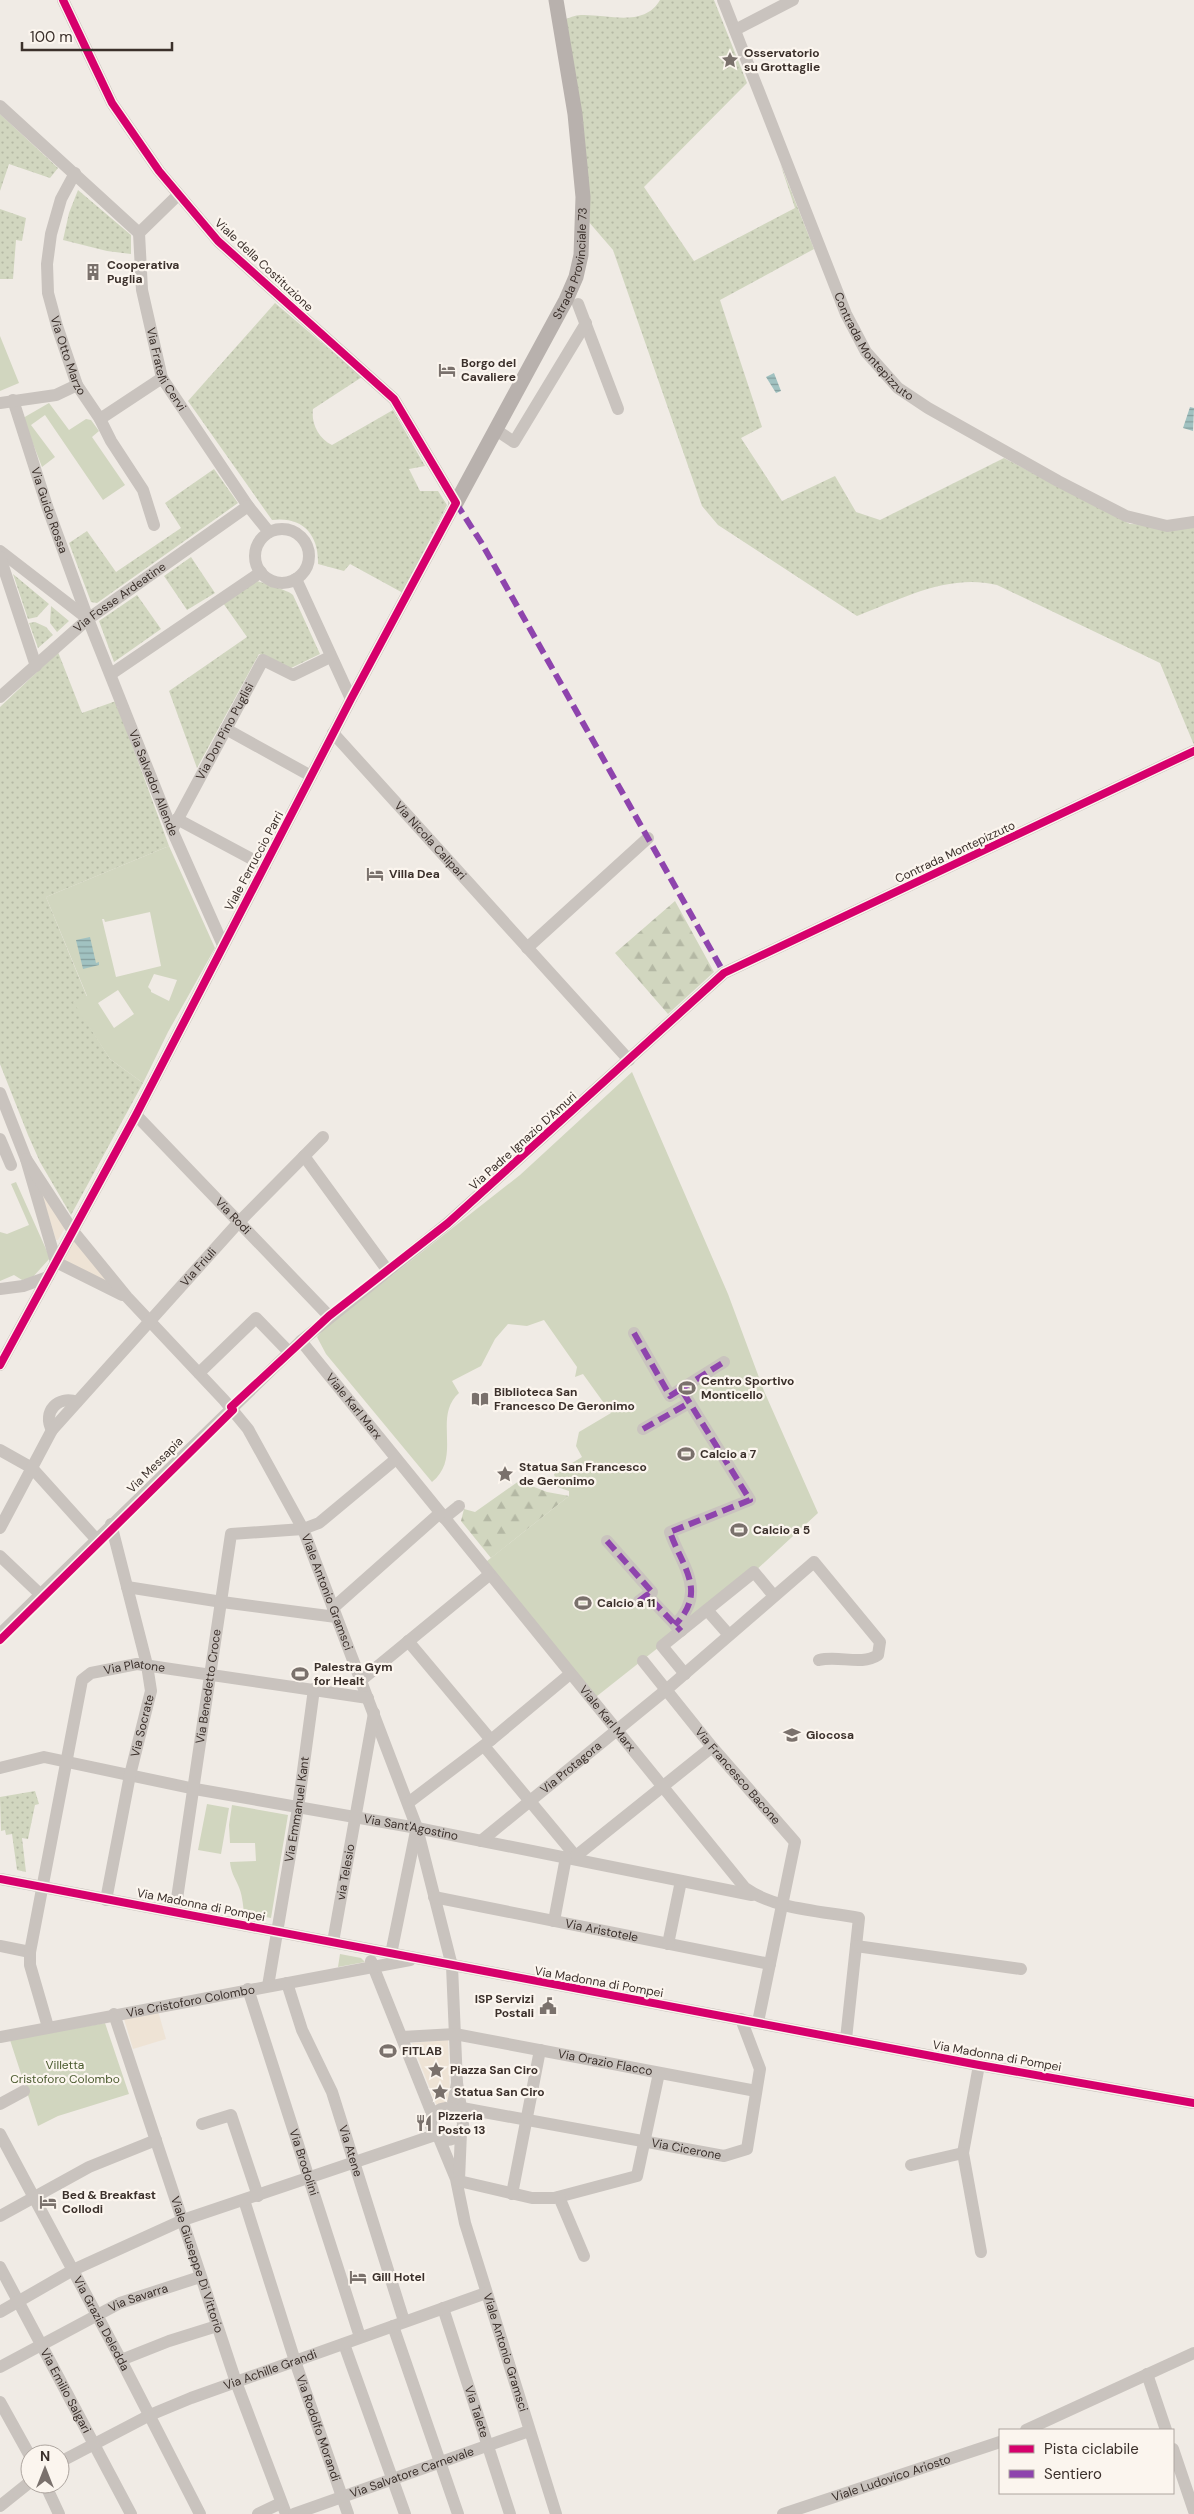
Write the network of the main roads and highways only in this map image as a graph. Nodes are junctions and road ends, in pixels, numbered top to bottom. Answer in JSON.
{"nodes":[{"id":1,"x":556,"y":0,"type":"edge"},
{"id":2,"x":456,"y":503,"type":"road end"}],
"edges":[{"from":1,"to":2,"type":"main road","name":"Strada Provinciale 73"}]}
